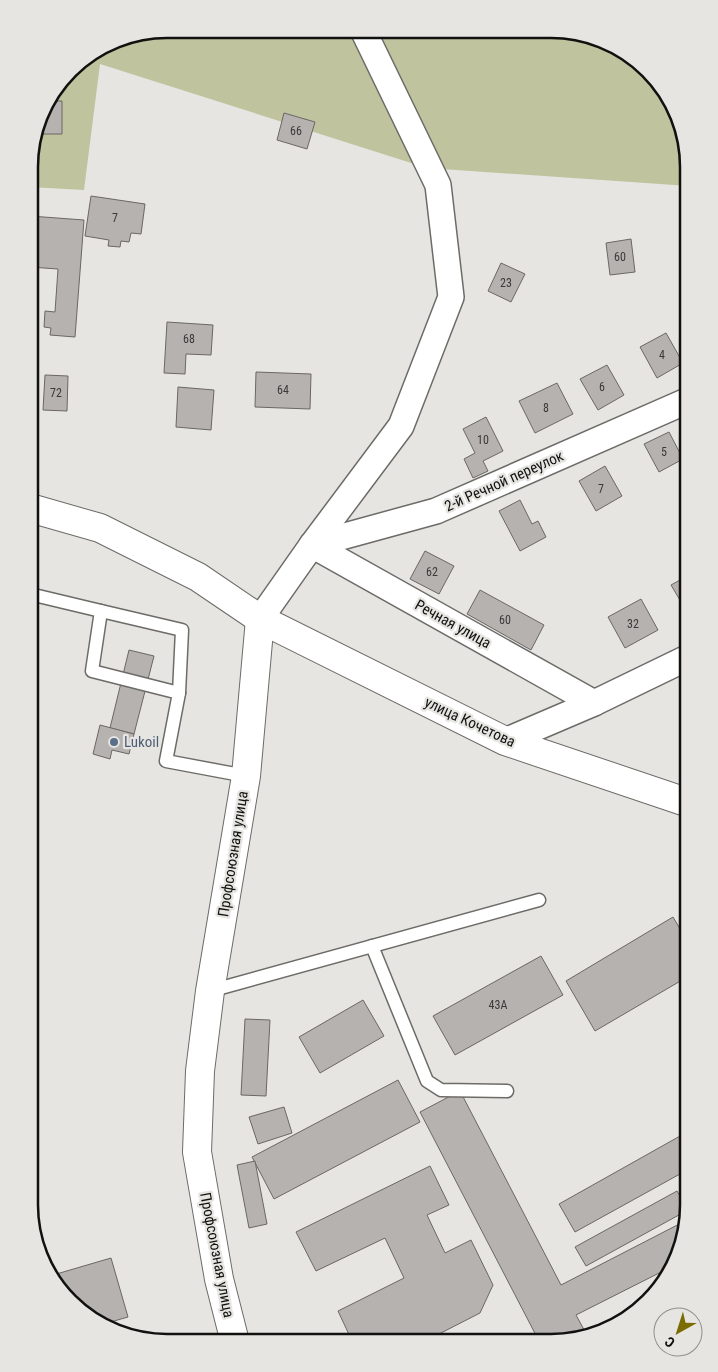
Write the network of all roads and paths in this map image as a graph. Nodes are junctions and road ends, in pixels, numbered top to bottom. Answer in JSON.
{"nodes":[{"id":1,"x":367,"y":38,"type":"edge"},
{"id":2,"x":680,"y":404,"type":"edge"},
{"id":3,"x":38,"y":510,"type":"edge"},
{"id":4,"x":312,"y":545,"type":"junction"},
{"id":5,"x":38,"y":595,"type":"edge"},
{"id":6,"x":101,"y":611,"type":"junction"},
{"id":7,"x":260,"y":619,"type":"junction"},
{"id":8,"x":680,"y":660,"type":"edge"},
{"id":9,"x":179,"y":693,"type":"junction"},
{"id":10,"x":594,"y":703,"type":"junction"},
{"id":11,"x":505,"y":741,"type":"junction"},
{"id":12,"x":246,"y":776,"type":"junction"},
{"id":13,"x":680,"y":801,"type":"edge"},
{"id":14,"x":539,"y":900,"type":"dead end"},
{"id":15,"x":372,"y":946,"type":"junction"},
{"id":16,"x":210,"y":991,"type":"junction"},
{"id":17,"x":507,"y":1091,"type":"dead end"},
{"id":18,"x":234,"y":1334,"type":"edge"}],
"edges":[{"from":1,"to":4,"type":"street"},
{"from":2,"to":4,"type":"street","name":"2-й Речной переулок"},
{"from":3,"to":7,"type":"main road"},
{"from":4,"to":7,"type":"street"},
{"from":4,"to":10,"type":"street","name":"Речная улица"},
{"from":5,"to":6,"type":"lane"},
{"from":6,"to":9,"type":"lane"},
{"from":6,"to":9,"type":"lane"},
{"from":7,"to":11,"type":"main road","name":"улица Кочетова"},
{"from":7,"to":12,"type":"main road","name":"Профсоюзная улица"},
{"from":8,"to":10,"type":"street"},
{"from":9,"to":12,"type":"lane"},
{"from":10,"to":11,"type":"street"},
{"from":11,"to":13,"type":"main road","name":"улица Кочетова"},
{"from":12,"to":16,"type":"main road","name":"Профсоюзная улица"},
{"from":14,"to":15,"type":"lane"},
{"from":15,"to":16,"type":"lane"},
{"from":15,"to":17,"type":"lane"},
{"from":16,"to":18,"type":"main road","name":"Профсоюзная улица"}]}
